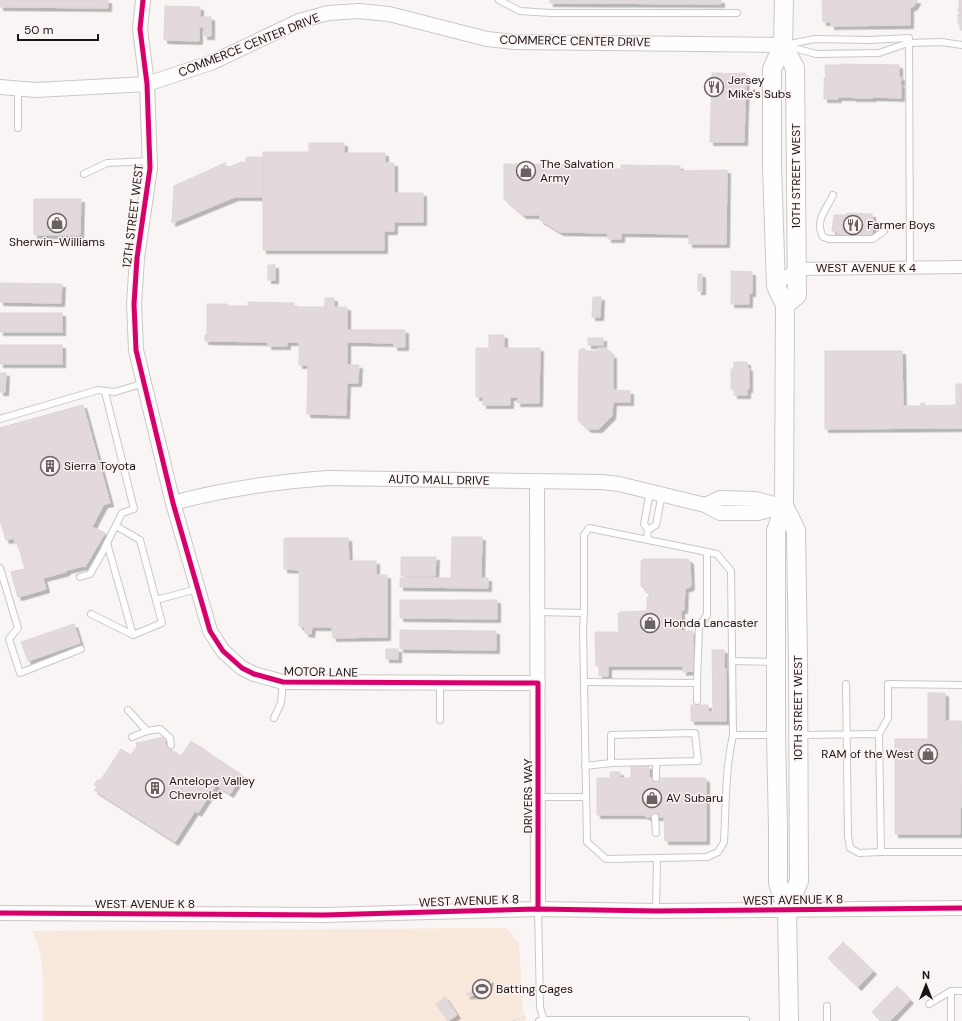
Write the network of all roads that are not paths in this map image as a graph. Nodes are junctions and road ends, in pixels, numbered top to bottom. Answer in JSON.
{"nodes":[{"id":1,"x":144,"y":0,"type":"edge"},
{"id":2,"x":499,"y":0,"type":"edge"},
{"id":3,"x":784,"y":0,"type":"edge"},
{"id":4,"x":737,"y":14,"type":"dead end"},
{"id":5,"x":908,"y":43,"type":"junction"},
{"id":6,"x":784,"y":45,"type":"junction"},
{"id":7,"x":962,"y":45,"type":"edge"},
{"id":8,"x":146,"y":84,"type":"junction"},
{"id":9,"x":0,"y":87,"type":"edge"},
{"id":10,"x":18,"y":89,"type":"junction"},
{"id":11,"x":18,"y":128,"type":"dead end"},
{"id":12,"x":772,"y":148,"type":"junction"},
{"id":13,"x":150,"y":161,"type":"junction"},
{"id":14,"x":84,"y":174,"type":"dead end"},
{"id":15,"x":834,"y":195,"type":"dead end"},
{"id":16,"x":884,"y":231,"type":"dead end"},
{"id":17,"x":962,"y":267,"type":"edge"},
{"id":18,"x":910,"y":268,"type":"junction"},
{"id":19,"x":796,"y":269,"type":"junction"},
{"id":20,"x":776,"y":286,"type":"junction"},
{"id":21,"x":785,"y":305,"type":"junction"},
{"id":22,"x":144,"y":383,"type":"junction"},
{"id":23,"x":105,"y":392,"type":"junction"},
{"id":24,"x":0,"y":419,"type":"edge"},
{"id":25,"x":537,"y":481,"type":"junction"},
{"id":26,"x":656,"y":493,"type":"junction"},
{"id":27,"x":173,"y":503,"type":"junction"},
{"id":28,"x":784,"y":506,"type":"junction"},
{"id":29,"x":116,"y":526,"type":"junction"},
{"id":30,"x":648,"y":530,"type":"junction"},
{"id":31,"x":646,"y":539,"type":"junction"},
{"id":32,"x":107,"y":543,"type":"junction"},
{"id":33,"x":707,"y":552,"type":"junction"},
{"id":34,"x":0,"y":568,"type":"edge"},
{"id":35,"x":80,"y":577,"type":"dead end"},
{"id":36,"x":197,"y":589,"type":"junction"},
{"id":37,"x":156,"y":600,"type":"junction"},
{"id":38,"x":537,"y":612,"type":"junction"},
{"id":39,"x":584,"y":613,"type":"junction"},
{"id":40,"x":91,"y":614,"type":"dead end"},
{"id":41,"x":776,"y":632,"type":"junction"},
{"id":42,"x":133,"y":635,"type":"junction"},
{"id":43,"x":81,"y":649,"type":"dead end"},
{"id":44,"x":733,"y":661,"type":"junction"},
{"id":45,"x":776,"y":662,"type":"junction"},
{"id":46,"x":283,"y":682,"type":"junction"},
{"id":47,"x":440,"y":682,"type":"junction"},
{"id":48,"x":538,"y":682,"type":"junction"},
{"id":49,"x":584,"y":682,"type":"junction"},
{"id":50,"x":697,"y":683,"type":"junction"},
{"id":51,"x":846,"y":684,"type":"dead end"},
{"id":52,"x":962,"y":684,"type":"edge"},
{"id":53,"x":697,"y":701,"type":"dead end"},
{"id":54,"x":128,"y":710,"type":"dead end"},
{"id":55,"x":274,"y":718,"type":"dead end"},
{"id":56,"x":440,"y":720,"type":"dead end"},
{"id":57,"x":147,"y":731,"type":"junction"},
{"id":58,"x":776,"y":734,"type":"junction"},
{"id":59,"x":848,"y":734,"type":"junction"},
{"id":60,"x":879,"y":734,"type":"junction"},
{"id":61,"x":734,"y":735,"type":"junction"},
{"id":62,"x":798,"y":735,"type":"junction"},
{"id":63,"x":132,"y":737,"type":"dead end"},
{"id":64,"x":171,"y":745,"type":"dead end"},
{"id":65,"x":656,"y":762,"type":"junction"},
{"id":66,"x":611,"y":763,"type":"junction"},
{"id":67,"x":585,"y":766,"type":"junction"},
{"id":68,"x":656,"y":778,"type":"dead end"},
{"id":69,"x":538,"y":797,"type":"junction"},
{"id":70,"x":586,"y":797,"type":"junction"},
{"id":71,"x":655,"y":817,"type":"dead end"},
{"id":72,"x":656,"y":833,"type":"dead end"},
{"id":73,"x":799,"y":834,"type":"junction"},
{"id":74,"x":881,"y":852,"type":"junction"},
{"id":75,"x":962,"y":852,"type":"edge"},
{"id":76,"x":657,"y":859,"type":"junction"},
{"id":77,"x":962,"y":908,"type":"edge"},
{"id":78,"x":538,"y":909,"type":"junction"},
{"id":79,"x":787,"y":910,"type":"junction"},
{"id":80,"x":656,"y":911,"type":"junction"},
{"id":81,"x":0,"y":913,"type":"edge"},
{"id":82,"x":951,"y":991,"type":"junction"},
{"id":83,"x":962,"y":991,"type":"edge"},
{"id":84,"x":929,"y":1004,"type":"dead end"},
{"id":85,"x":827,"y":1006,"type":"dead end"},
{"id":86,"x":746,"y":1020,"type":"edge"},
{"id":87,"x":542,"y":1021,"type":"edge"},
{"id":88,"x":789,"y":1021,"type":"edge"},
{"id":89,"x":827,"y":1021,"type":"edge"},
{"id":90,"x":951,"y":1021,"type":"edge"}],
"edges":[{"from":1,"to":8,"type":"street","name":"12TH STREET WEST"},
{"from":2,"to":4,"type":"lane"},
{"from":3,"to":6,"type":"main road","name":"10TH STREET WEST"},
{"from":5,"to":6,"type":"lane","name":"COMMERCE CENTER DRIVE"},
{"from":5,"to":6,"type":"lane","name":"COMMERCE CENTER DRIVE"},
{"from":5,"to":7,"type":"lane"},
{"from":5,"to":18,"type":"lane"},
{"from":6,"to":8,"type":"street","name":"COMMERCE CENTER DRIVE"},
{"from":6,"to":12,"type":"main road","name":"10TH STREET WEST"},
{"from":6,"to":19,"type":"main road","name":"10TH STREET WEST"},
{"from":8,"to":10,"type":"street","name":"COMMERCE CENTER DRIVE"},
{"from":8,"to":13,"type":"street","name":"12TH STREET WEST"},
{"from":9,"to":10,"type":"street","name":"COMMERCE CENTER DRIVE"},
{"from":10,"to":11,"type":"lane"},
{"from":12,"to":19,"type":"main road"},
{"from":12,"to":20,"type":"main road","name":"10TH STREET WEST"},
{"from":13,"to":14,"type":"lane"},
{"from":13,"to":22,"type":"street","name":"12TH STREET WEST"},
{"from":15,"to":16,"type":"lane"},
{"from":17,"to":18,"type":"street","name":"WEST AVENUE K 4"},
{"from":18,"to":19,"type":"street","name":"WEST AVENUE K 4"},
{"from":19,"to":20,"type":"street"},
{"from":19,"to":21,"type":"main road","name":"10TH STREET WEST"},
{"from":20,"to":21,"type":"main road","name":"10TH STREET WEST"},
{"from":21,"to":28,"type":"main road","name":"10TH STREET WEST"},
{"from":22,"to":23,"type":"lane"},
{"from":22,"to":27,"type":"street","name":"12TH STREET WEST"},
{"from":23,"to":24,"type":"lane"},
{"from":23,"to":29,"type":"lane"},
{"from":25,"to":26,"type":"street","name":"AUTO MALL DRIVE"},
{"from":25,"to":27,"type":"street","name":"AUTO MALL DRIVE"},
{"from":25,"to":38,"type":"street","name":"DRIVERS WAY"},
{"from":26,"to":28,"type":"street","name":"AUTO MALL DRIVE"},
{"from":26,"to":30,"type":"lane"},
{"from":26,"to":30,"type":"lane"},
{"from":27,"to":36,"type":"street","name":"MOTOR LANE"},
{"from":28,"to":41,"type":"main road","name":"10TH STREET WEST"},
{"from":28,"to":62,"type":"main road","name":"10TH STREET WEST"},
{"from":29,"to":32,"type":"lane"},
{"from":29,"to":37,"type":"lane"},
{"from":30,"to":31,"type":"lane"},
{"from":31,"to":33,"type":"lane"},
{"from":31,"to":39,"type":"lane"},
{"from":32,"to":35,"type":"lane"},
{"from":32,"to":42,"type":"lane"},
{"from":33,"to":44,"type":"lane"},
{"from":33,"to":50,"type":"lane"},
{"from":34,"to":43,"type":"lane"},
{"from":36,"to":37,"type":"lane"},
{"from":36,"to":46,"type":"street","name":"MOTOR LANE"},
{"from":37,"to":42,"type":"lane"},
{"from":38,"to":39,"type":"lane"},
{"from":38,"to":48,"type":"street","name":"DRIVERS WAY"},
{"from":39,"to":49,"type":"lane"},
{"from":40,"to":42,"type":"lane"},
{"from":41,"to":45,"type":"main road","name":"10TH STREET WEST"},
{"from":41,"to":62,"type":"main road"},
{"from":44,"to":45,"type":"lane"},
{"from":44,"to":61,"type":"lane"},
{"from":45,"to":58,"type":"main road","name":"10TH STREET WEST"},
{"from":46,"to":47,"type":"street","name":"MOTOR LANE"},
{"from":46,"to":55,"type":"lane"},
{"from":47,"to":48,"type":"street","name":"MOTOR LANE"},
{"from":47,"to":56,"type":"lane"},
{"from":48,"to":69,"type":"street","name":"DRIVERS WAY"},
{"from":49,"to":50,"type":"lane"},
{"from":49,"to":67,"type":"lane"},
{"from":50,"to":53,"type":"lane"},
{"from":51,"to":59,"type":"lane"},
{"from":52,"to":60,"type":"lane"},
{"from":54,"to":57,"type":"lane"},
{"from":57,"to":63,"type":"lane"},
{"from":57,"to":64,"type":"lane"},
{"from":58,"to":61,"type":"lane"},
{"from":58,"to":73,"type":"main road"},
{"from":58,"to":79,"type":"main road","name":"10TH STREET WEST"},
{"from":59,"to":60,"type":"lane"},
{"from":59,"to":62,"type":"lane"},
{"from":59,"to":74,"type":"lane"},
{"from":60,"to":74,"type":"lane"},
{"from":61,"to":76,"type":"lane"},
{"from":62,"to":73,"type":"main road","name":"10TH STREET WEST"},
{"from":65,"to":66,"type":"lane"},
{"from":65,"to":66,"type":"lane"},
{"from":65,"to":68,"type":"lane"},
{"from":66,"to":67,"type":"lane"},
{"from":67,"to":70,"type":"lane"},
{"from":69,"to":70,"type":"lane"},
{"from":69,"to":78,"type":"street","name":"DRIVERS WAY"},
{"from":70,"to":76,"type":"lane"},
{"from":71,"to":72,"type":"lane"},
{"from":73,"to":79,"type":"main road","name":"10TH STREET WEST"},
{"from":74,"to":75,"type":"lane"},
{"from":76,"to":80,"type":"lane"},
{"from":77,"to":79,"type":"street","name":"WEST AVENUE K 8"},
{"from":78,"to":80,"type":"street","name":"WEST AVENUE K 8"},
{"from":78,"to":81,"type":"street","name":"WEST AVENUE K 8"},
{"from":78,"to":87,"type":"lane"},
{"from":79,"to":80,"type":"street","name":"WEST AVENUE K 8"},
{"from":79,"to":88,"type":"main road","name":"10TH STREET WEST"},
{"from":82,"to":83,"type":"lane"},
{"from":82,"to":84,"type":"lane"},
{"from":82,"to":90,"type":"lane"},
{"from":85,"to":89,"type":"lane"},
{"from":86,"to":87,"type":"lane"}]}
